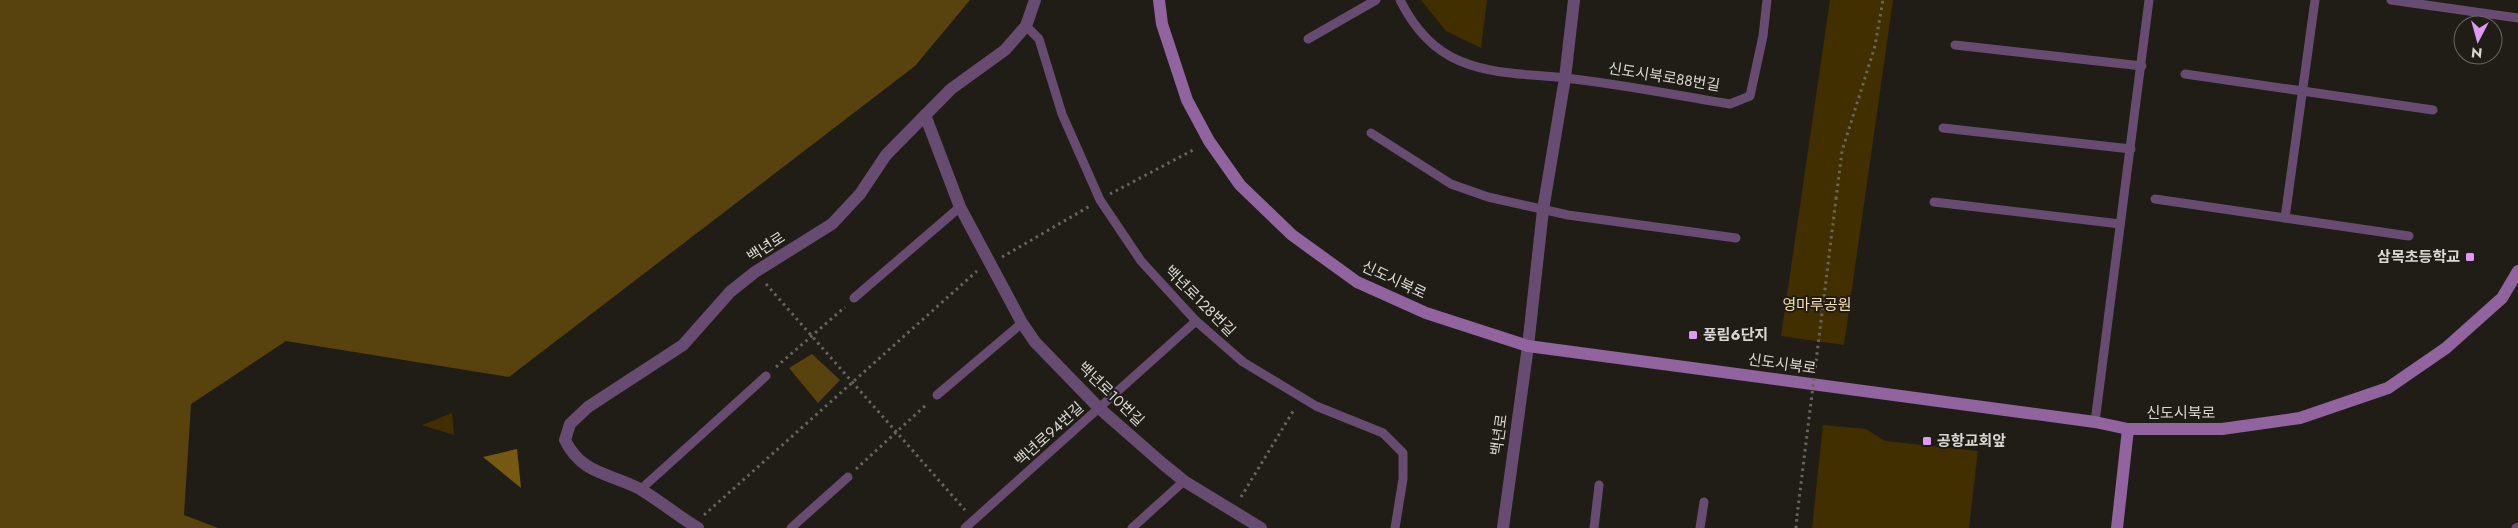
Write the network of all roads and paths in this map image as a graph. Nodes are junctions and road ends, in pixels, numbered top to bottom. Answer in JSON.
{"nodes":[{"id":1,"x":1035,"y":0,"type":"edge"},
{"id":2,"x":1159,"y":0,"type":"edge"},
{"id":3,"x":1376,"y":0,"type":"edge"},
{"id":4,"x":1400,"y":0,"type":"edge"},
{"id":5,"x":1574,"y":0,"type":"edge"},
{"id":6,"x":1767,"y":0,"type":"edge"},
{"id":7,"x":1883,"y":0,"type":"edge"},
{"id":8,"x":2149,"y":0,"type":"edge"},
{"id":9,"x":2315,"y":0,"type":"edge"},
{"id":10,"x":2391,"y":0,"type":"edge"},
{"id":11,"x":2518,"y":18,"type":"edge"},
{"id":12,"x":1026,"y":26,"type":"junction"},
{"id":13,"x":1308,"y":39,"type":"dead end"},
{"id":14,"x":1955,"y":44,"type":"dead end"},
{"id":15,"x":2142,"y":66,"type":"junction"},
{"id":16,"x":2184,"y":74,"type":"dead end"},
{"id":17,"x":1565,"y":78,"type":"junction"},
{"id":18,"x":2301,"y":90,"type":"junction"},
{"id":19,"x":2433,"y":110,"type":"dead end"},
{"id":20,"x":925,"y":115,"type":"junction"},
{"id":21,"x":1943,"y":128,"type":"dead end"},
{"id":22,"x":1371,"y":133,"type":"dead end"},
{"id":23,"x":1209,"y":141,"type":"junction"},
{"id":24,"x":2130,"y":149,"type":"junction"},
{"id":25,"x":2155,"y":199,"type":"dead end"},
{"id":26,"x":1100,"y":200,"type":"junction"},
{"id":27,"x":1934,"y":202,"type":"dead end"},
{"id":28,"x":960,"y":207,"type":"junction"},
{"id":29,"x":1543,"y":210,"type":"junction"},
{"id":30,"x":2285,"y":218,"type":"junction"},
{"id":31,"x":2120,"y":224,"type":"junction"},
{"id":32,"x":2409,"y":236,"type":"dead end"},
{"id":33,"x":1736,"y":238,"type":"dead end"},
{"id":34,"x":990,"y":264,"type":"junction"},
{"id":35,"x":2518,"y":271,"type":"edge"},
{"id":36,"x":755,"y":272,"type":"junction"},
{"id":37,"x":854,"y":298,"type":"joint"},
{"id":38,"x":1196,"y":321,"type":"junction"},
{"id":39,"x":1022,"y":323,"type":"junction"},
{"id":40,"x":811,"y":336,"type":"junction"},
{"id":41,"x":1528,"y":346,"type":"junction"},
{"id":42,"x":766,"y":376,"type":"joint"},
{"id":43,"x":852,"y":382,"type":"junction"},
{"id":44,"x":937,"y":395,"type":"joint"},
{"id":45,"x":1302,"y":396,"type":"junction"},
{"id":46,"x":1099,"y":408,"type":"junction"},
{"id":47,"x":2095,"y":422,"type":"junction"},
{"id":48,"x":2128,"y":429,"type":"junction"},
{"id":49,"x":896,"y":432,"type":"junction"},
{"id":50,"x":848,"y":477,"type":"joint"},
{"id":51,"x":1184,"y":481,"type":"junction"},
{"id":52,"x":1599,"y":485,"type":"dead end"},
{"id":53,"x":640,"y":490,"type":"junction"},
{"id":54,"x":1704,"y":502,"type":"dead end"},
{"id":55,"x":1232,"y":511,"type":"junction"},
{"id":56,"x":974,"y":520,"type":"junction"},
{"id":57,"x":696,"y":526,"type":"edge"},
{"id":58,"x":791,"y":528,"type":"edge"},
{"id":59,"x":965,"y":528,"type":"edge"},
{"id":60,"x":1132,"y":528,"type":"edge"},
{"id":61,"x":1261,"y":528,"type":"edge"},
{"id":62,"x":1395,"y":528,"type":"edge"},
{"id":63,"x":1503,"y":528,"type":"edge"},
{"id":64,"x":1594,"y":528,"type":"edge"},
{"id":65,"x":1700,"y":528,"type":"edge"},
{"id":66,"x":1796,"y":528,"type":"edge"},
{"id":67,"x":2117,"y":528,"type":"edge"}],
"edges":[{"from":1,"to":12,"type":"street","name":"백년로"},
{"from":2,"to":23,"type":"street","name":"신도시북로"},
{"from":3,"to":13,"type":"lane"},
{"from":4,"to":17,"type":"lane","name":"신도시북로88번길"},
{"from":5,"to":17,"type":"street"},
{"from":6,"to":17,"type":"lane","name":"신도시북로88번길"},
{"from":7,"to":66,"type":"path","bridge":true},
{"from":8,"to":15,"type":"lane"},
{"from":9,"to":18,"type":"lane"},
{"from":10,"to":11,"type":"lane"},
{"from":12,"to":20,"type":"street","name":"백년로"},
{"from":12,"to":26,"type":"lane","name":"백년로128번길"},
{"from":14,"to":15,"type":"lane"},
{"from":15,"to":24,"type":"lane"},
{"from":16,"to":18,"type":"lane"},
{"from":17,"to":29,"type":"street"},
{"from":18,"to":19,"type":"lane"},
{"from":18,"to":30,"type":"lane"},
{"from":20,"to":28,"type":"street","name":"백년로10번길"},
{"from":20,"to":36,"type":"street","name":"백년로"},
{"from":21,"to":24,"type":"lane"},
{"from":22,"to":29,"type":"lane"},
{"from":23,"to":26,"type":"path"},
{"from":23,"to":41,"type":"street","name":"신도시북로"},
{"from":24,"to":31,"type":"lane"},
{"from":25,"to":30,"type":"lane"},
{"from":26,"to":34,"type":"path"},
{"from":26,"to":38,"type":"lane","name":"백년로128번길"},
{"from":27,"to":31,"type":"lane"},
{"from":28,"to":34,"type":"street","name":"백년로10번길"},
{"from":28,"to":37,"type":"lane"},
{"from":29,"to":33,"type":"lane"},
{"from":29,"to":41,"type":"street"},
{"from":30,"to":32,"type":"lane"},
{"from":31,"to":47,"type":"lane"},
{"from":34,"to":39,"type":"street","name":"백년로10번길"},
{"from":34,"to":43,"type":"path"},
{"from":35,"to":48,"type":"street","name":"신도시북로"},
{"from":36,"to":40,"type":"path"},
{"from":36,"to":53,"type":"street","name":"백년로"},
{"from":37,"to":40,"type":"path"},
{"from":38,"to":45,"type":"lane","name":"백년로128번길"},
{"from":38,"to":46,"type":"lane","name":"백년로94번길"},
{"from":39,"to":44,"type":"lane"},
{"from":39,"to":46,"type":"street","name":"백년로10번길"},
{"from":40,"to":42,"type":"path"},
{"from":40,"to":43,"type":"path"},
{"from":41,"to":47,"type":"street","name":"신도시북로"},
{"from":41,"to":63,"type":"street","name":"백년로"},
{"from":42,"to":53,"type":"lane"},
{"from":43,"to":49,"type":"path"},
{"from":43,"to":57,"type":"path"},
{"from":44,"to":49,"type":"path"},
{"from":45,"to":55,"type":"path"},
{"from":45,"to":62,"type":"lane","name":"백년로128번길"},
{"from":46,"to":51,"type":"street","name":"백년로10번길"},
{"from":46,"to":56,"type":"lane","name":"백년로94번길"},
{"from":47,"to":48,"type":"street","name":"신도시북로"},
{"from":48,"to":67,"type":"street"},
{"from":49,"to":50,"type":"path"},
{"from":49,"to":56,"type":"path"},
{"from":50,"to":58,"type":"lane"},
{"from":51,"to":55,"type":"street","name":"백년로10번길"},
{"from":51,"to":60,"type":"lane"},
{"from":52,"to":64,"type":"lane"},
{"from":53,"to":57,"type":"street","name":"백년로"},
{"from":54,"to":65,"type":"lane"},
{"from":55,"to":61,"type":"street","name":"백년로10번길"},
{"from":56,"to":59,"type":"lane","name":"백년로94번길"}]}
